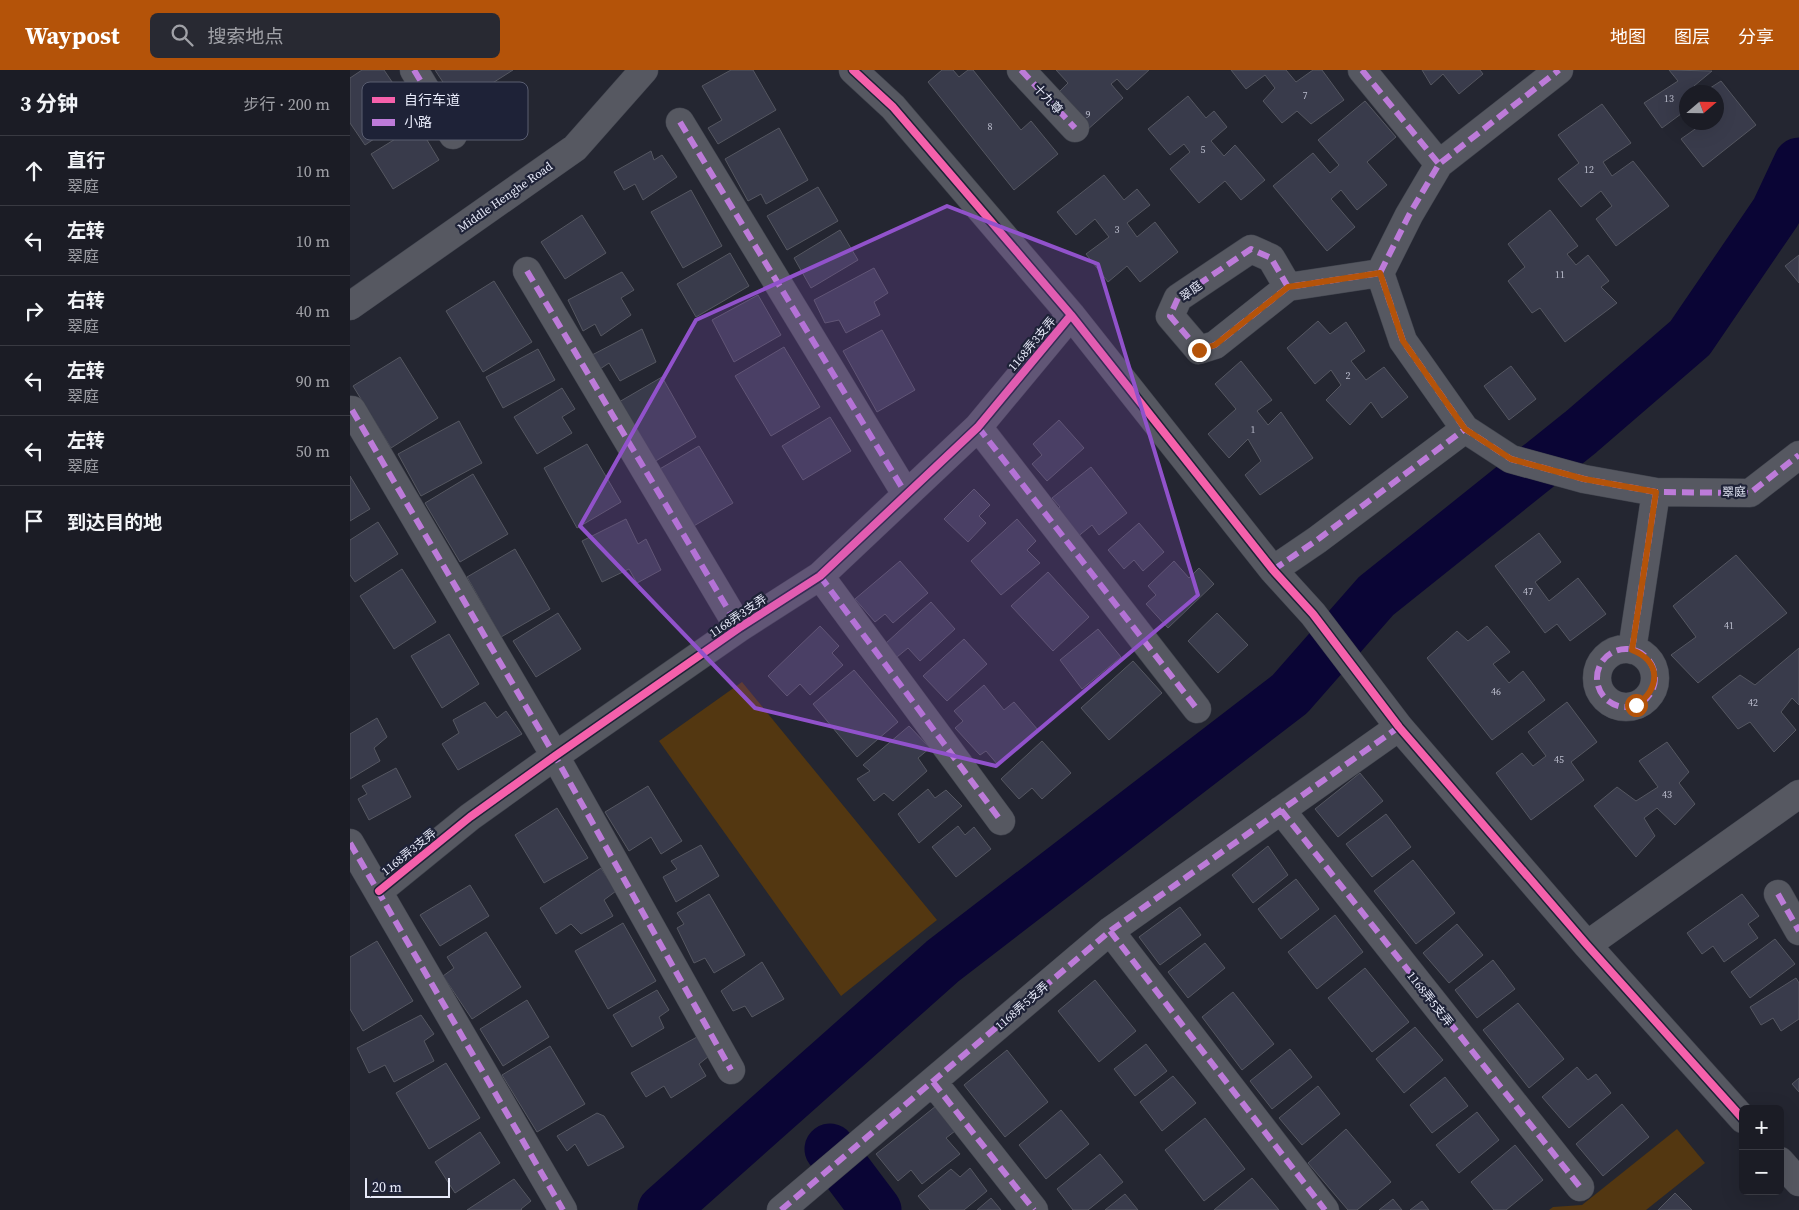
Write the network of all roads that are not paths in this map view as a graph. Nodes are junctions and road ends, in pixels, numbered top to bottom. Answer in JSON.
{"nodes":[{"id":1,"x":414,"y":70,"type":"edge"},
{"id":2,"x":644,"y":70,"type":"edge"},
{"id":3,"x":853,"y":70,"type":"edge"},
{"id":4,"x":1021,"y":70,"type":"edge"},
{"id":5,"x":1362,"y":70,"type":"edge"},
{"id":6,"x":1559,"y":70,"type":"edge"},
{"id":7,"x":421,"y":82,"type":"edge"},
{"id":8,"x":680,"y":122,"type":"dead end"},
{"id":9,"x":1075,"y":128,"type":"dead end"},
{"id":10,"x":1439,"y":164,"type":"junction"},
{"id":11,"x":527,"y":272,"type":"dead end"},
{"id":12,"x":1380,"y":273,"type":"junction"},
{"id":13,"x":1288,"y":287,"type":"dead end"},
{"id":14,"x":350,"y":306,"type":"edge"},
{"id":15,"x":1071,"y":315,"type":"junction"},
{"id":16,"x":352,"y":410,"type":"dead end"},
{"id":17,"x":978,"y":427,"type":"junction"},
{"id":18,"x":1465,"y":429,"type":"junction"},
{"id":19,"x":1799,"y":455,"type":"edge"},
{"id":20,"x":1656,"y":492,"type":"junction"},
{"id":21,"x":906,"y":494,"type":"junction"},
{"id":22,"x":1273,"y":570,"type":"junction"},
{"id":23,"x":820,"y":576,"type":"junction"},
{"id":24,"x":738,"y":628,"type":"junction"},
{"id":25,"x":1632,"y":650,"type":"dead end"},
{"id":26,"x":1197,"y":709,"type":"dead end"},
{"id":27,"x":1399,"y":728,"type":"junction"},
{"id":28,"x":555,"y":756,"type":"junction"},
{"id":29,"x":1799,"y":794,"type":"edge"},
{"id":30,"x":1280,"y":810,"type":"junction"},
{"id":31,"x":1001,"y":820,"type":"dead end"},
{"id":32,"x":350,"y":842,"type":"edge"},
{"id":33,"x":378,"y":891,"type":"junction"},
{"id":34,"x":1778,"y":894,"type":"dead end"},
{"id":35,"x":1110,"y":931,"type":"junction"},
{"id":36,"x":1799,"y":931,"type":"edge"},
{"id":37,"x":1587,"y":945,"type":"junction"},
{"id":38,"x":731,"y":1070,"type":"dead end"},
{"id":39,"x":933,"y":1082,"type":"junction"},
{"id":40,"x":1739,"y":1115,"type":"edge"},
{"id":41,"x":1784,"y":1165,"type":"edge"},
{"id":42,"x":1799,"y":1182,"type":"edge"},
{"id":43,"x":1580,"y":1187,"type":"dead end"},
{"id":44,"x":563,"y":1210,"type":"edge"},
{"id":45,"x":781,"y":1210,"type":"edge"},
{"id":46,"x":1034,"y":1210,"type":"edge"},
{"id":47,"x":1325,"y":1210,"type":"edge"}],
"edges":[{"from":1,"to":7,"type":"street"},
{"from":2,"to":14,"type":"street","name":"Middle Henghe Road"},
{"from":3,"to":15,"type":"street"},
{"from":4,"to":9,"type":"street","name":"十九尊"},
{"from":5,"to":10,"type":"street"},
{"from":6,"to":10,"type":"street"},
{"from":8,"to":21,"type":"street"},
{"from":10,"to":12,"type":"street"},
{"from":11,"to":24,"type":"street","name":"1168弄3支弄"},
{"from":12,"to":13,"type":"street"},
{"from":12,"to":18,"type":"street","name":"翠庭"},
{"from":15,"to":17,"type":"street","name":"1168弄3支弄"},
{"from":15,"to":22,"type":"street"},
{"from":16,"to":28,"type":"street"},
{"from":17,"to":21,"type":"street","name":"1168弄3支弄"},
{"from":17,"to":26,"type":"street"},
{"from":18,"to":20,"type":"street","name":"翠庭"},
{"from":18,"to":22,"type":"street"},
{"from":19,"to":20,"type":"street","name":"翠庭"},
{"from":20,"to":25,"type":"street"},
{"from":21,"to":23,"type":"street","name":"1168弄3支弄"},
{"from":22,"to":27,"type":"street"},
{"from":23,"to":24,"type":"street","name":"1168弄3支弄"},
{"from":23,"to":31,"type":"street"},
{"from":24,"to":28,"type":"street","name":"1168弄3支弄"},
{"from":27,"to":30,"type":"street","name":"1168弄5支弄"},
{"from":27,"to":37,"type":"street"},
{"from":28,"to":33,"type":"street","name":"1168弄3支弄"},
{"from":28,"to":38,"type":"street"},
{"from":29,"to":37,"type":"street"},
{"from":30,"to":35,"type":"street","name":"1168弄5支弄"},
{"from":30,"to":43,"type":"street","name":"1168弄5支弄"},
{"from":32,"to":33,"type":"street","name":"1168弄3支弄"},
{"from":33,"to":44,"type":"street","name":"1168弄3支弄"},
{"from":34,"to":36,"type":"street"},
{"from":35,"to":39,"type":"street","name":"1168弄5支弄"},
{"from":35,"to":47,"type":"street"},
{"from":37,"to":40,"type":"street"},
{"from":39,"to":45,"type":"street","name":"1168弄5支弄"},
{"from":39,"to":46,"type":"street"},
{"from":41,"to":42,"type":"street"}]}
